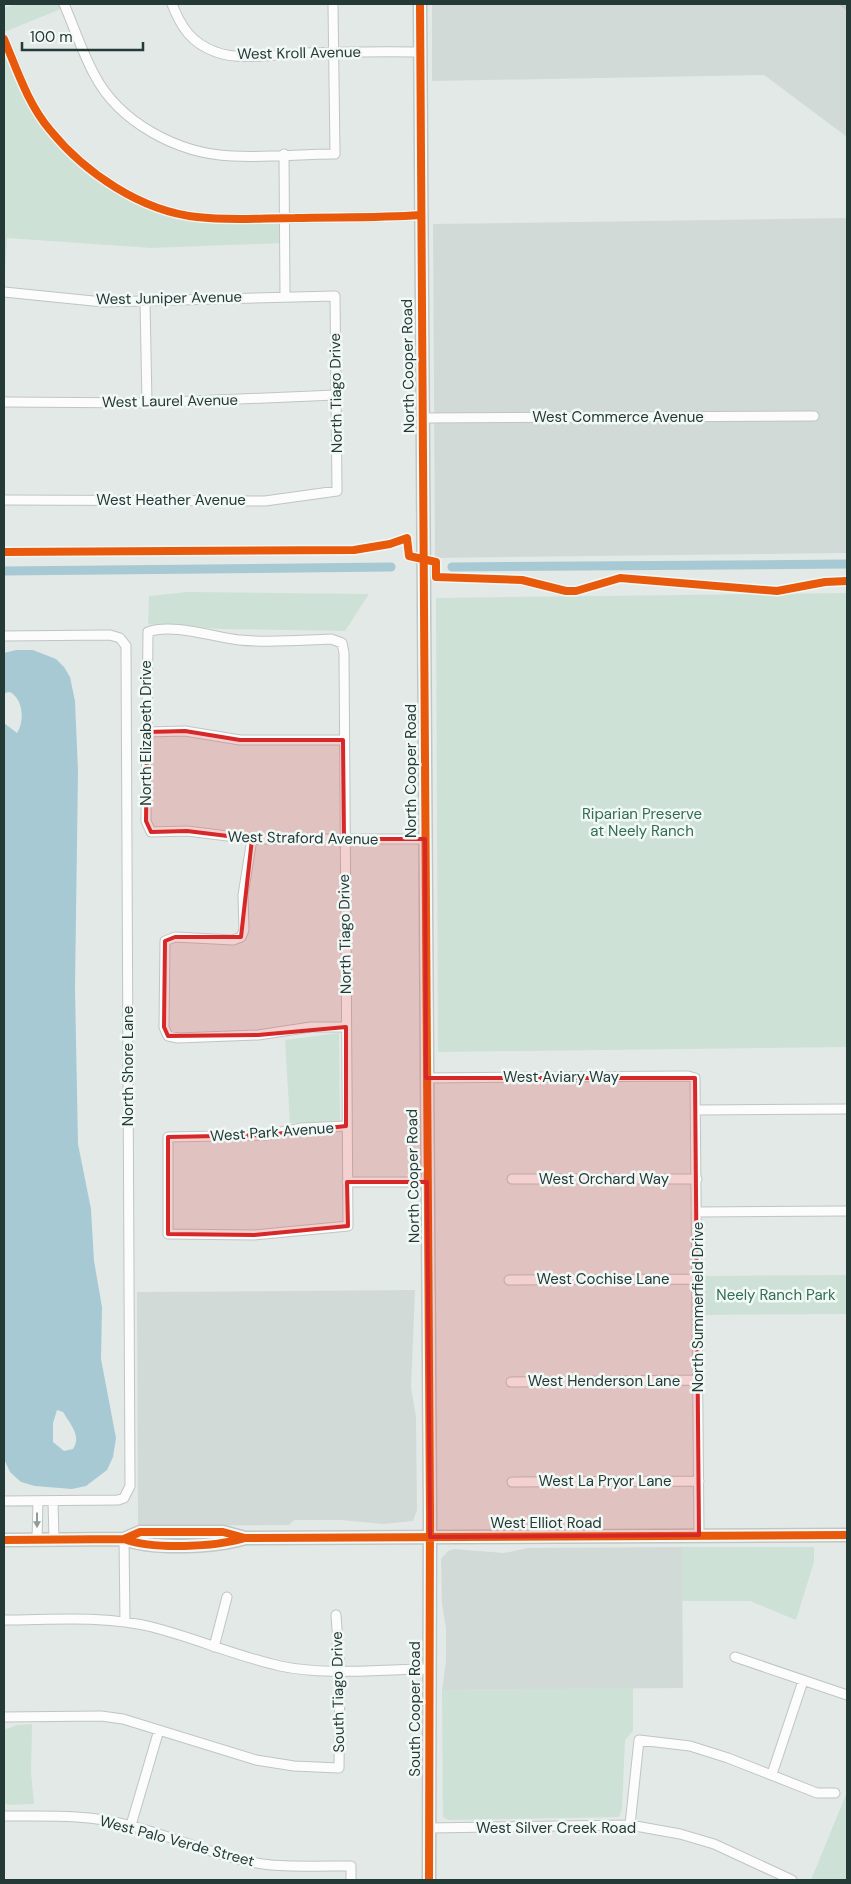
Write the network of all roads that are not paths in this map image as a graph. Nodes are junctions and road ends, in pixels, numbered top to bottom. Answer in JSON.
{"nodes":[{"id":1,"x":64,"y":4,"type":"edge"},
{"id":2,"x":172,"y":4,"type":"edge"},
{"id":3,"x":333,"y":4,"type":"edge"},
{"id":4,"x":420,"y":4,"type":"edge"},
{"id":5,"x":4,"y":39,"type":"edge"},
{"id":6,"x":334,"y":52,"type":"junction"},
{"id":7,"x":421,"y":52,"type":"junction"},
{"id":8,"x":284,"y":154,"type":"junction"},
{"id":9,"x":420,"y":215,"type":"junction"},
{"id":10,"x":284,"y":218,"type":"junction"},
{"id":11,"x":4,"y":292,"type":"edge"},
{"id":12,"x":285,"y":296,"type":"junction"},
{"id":13,"x":335,"y":296,"type":"joint"},
{"id":14,"x":145,"y":302,"type":"junction"},
{"id":15,"x":335,"y":395,"type":"junction"},
{"id":16,"x":4,"y":402,"type":"edge"},
{"id":17,"x":147,"y":403,"type":"junction"},
{"id":18,"x":814,"y":416,"type":"dead end"},
{"id":19,"x":423,"y":418,"type":"junction"},
{"id":20,"x":337,"y":491,"type":"joint"},
{"id":21,"x":4,"y":500,"type":"edge"},
{"id":22,"x":148,"y":632,"type":"joint"},
{"id":23,"x":4,"y":636,"type":"edge"},
{"id":24,"x":147,"y":732,"type":"junction"},
{"id":25,"x":344,"y":740,"type":"junction"},
{"id":26,"x":151,"y":832,"type":"joint"},
{"id":27,"x":344,"y":838,"type":"junction"},
{"id":28,"x":252,"y":839,"type":"junction"},
{"id":29,"x":425,"y":839,"type":"junction"},
{"id":30,"x":346,"y":1027,"type":"junction"},
{"id":31,"x":426,"y":1078,"type":"junction"},
{"id":32,"x":695,"y":1078,"type":"joint"},
{"id":33,"x":847,"y":1109,"type":"edge"},
{"id":34,"x":696,"y":1110,"type":"junction"},
{"id":35,"x":346,"y":1126,"type":"junction"},
{"id":36,"x":512,"y":1179,"type":"dead end"},
{"id":37,"x":697,"y":1179,"type":"junction"},
{"id":38,"x":347,"y":1182,"type":"junction"},
{"id":39,"x":427,"y":1182,"type":"junction"},
{"id":40,"x":847,"y":1211,"type":"edge"},
{"id":41,"x":697,"y":1212,"type":"junction"},
{"id":42,"x":348,"y":1226,"type":"joint"},
{"id":43,"x":698,"y":1278,"type":"junction"},
{"id":44,"x":509,"y":1280,"type":"dead end"},
{"id":45,"x":698,"y":1380,"type":"junction"},
{"id":46,"x":511,"y":1382,"type":"dead end"},
{"id":47,"x":699,"y":1481,"type":"junction"},
{"id":48,"x":512,"y":1482,"type":"dead end"},
{"id":49,"x":4,"y":1501,"type":"edge"},
{"id":50,"x":38,"y":1501,"type":"junction"},
{"id":51,"x":54,"y":1501,"type":"junction"},
{"id":52,"x":847,"y":1534,"type":"edge"},
{"id":53,"x":699,"y":1535,"type":"junction"},
{"id":54,"x":430,"y":1537,"type":"junction"},
{"id":55,"x":124,"y":1539,"type":"junction"},
{"id":56,"x":4,"y":1540,"type":"edge"},
{"id":57,"x":37,"y":1540,"type":"junction"},
{"id":58,"x":54,"y":1540,"type":"junction"},
{"id":59,"x":227,"y":1598,"type":"dead end"},
{"id":60,"x":336,"y":1615,"type":"dead end"},
{"id":61,"x":4,"y":1620,"type":"edge"},
{"id":62,"x":125,"y":1622,"type":"junction"},
{"id":63,"x":214,"y":1647,"type":"junction"},
{"id":64,"x":735,"y":1657,"type":"dead end"},
{"id":65,"x":428,"y":1669,"type":"junction"},
{"id":66,"x":340,"y":1670,"type":"junction"},
{"id":67,"x":803,"y":1681,"type":"junction"},
{"id":68,"x":847,"y":1695,"type":"edge"},
{"id":69,"x":4,"y":1717,"type":"edge"},
{"id":70,"x":159,"y":1730,"type":"junction"},
{"id":71,"x":772,"y":1774,"type":"junction"},
{"id":72,"x":835,"y":1793,"type":"dead end"},
{"id":73,"x":4,"y":1816,"type":"edge"},
{"id":74,"x":131,"y":1825,"type":"junction"},
{"id":75,"x":630,"y":1825,"type":"junction"},
{"id":76,"x":429,"y":1828,"type":"junction"},
{"id":77,"x":351,"y":1880,"type":"edge"},
{"id":78,"x":429,"y":1880,"type":"edge"},
{"id":79,"x":792,"y":1880,"type":"edge"}],
"edges":[{"from":1,"to":8,"type":"street"},
{"from":2,"to":6,"type":"street","name":"West Kroll Avenue"},
{"from":3,"to":6,"type":"street"},
{"from":4,"to":7,"type":"main road","name":"North Cooper Road"},
{"from":5,"to":10,"type":"street"},
{"from":6,"to":7,"type":"street","name":"West Kroll Avenue"},
{"from":6,"to":8,"type":"street"},
{"from":7,"to":9,"type":"main road","name":"North Cooper Road"},
{"from":8,"to":10,"type":"street"},
{"from":9,"to":10,"type":"street"},
{"from":9,"to":19,"type":"main road","name":"North Cooper Road"},
{"from":10,"to":12,"type":"street"},
{"from":11,"to":14,"type":"street","name":"West Juniper Avenue"},
{"from":12,"to":13,"type":"street","name":"West Juniper Avenue"},
{"from":12,"to":14,"type":"street","name":"West Juniper Avenue"},
{"from":13,"to":15,"type":"street","name":"North Tiago Drive"},
{"from":14,"to":17,"type":"street"},
{"from":15,"to":17,"type":"street","name":"West Laurel Avenue"},
{"from":15,"to":20,"type":"street","name":"North Tiago Drive"},
{"from":16,"to":17,"type":"street","name":"West Laurel Avenue"},
{"from":18,"to":19,"type":"street","name":"West Commerce Avenue"},
{"from":19,"to":29,"type":"main road","name":"North Cooper Road"},
{"from":20,"to":21,"type":"street","name":"West Heather Avenue"},
{"from":22,"to":24,"type":"street","name":"North Elizabeth Drive"},
{"from":22,"to":25,"type":"street","name":"North Tiago Drive"},
{"from":23,"to":51,"type":"street","name":"North Shore Lane"},
{"from":24,"to":25,"type":"street"},
{"from":24,"to":26,"type":"street","name":"North Elizabeth Drive"},
{"from":25,"to":27,"type":"street","name":"North Tiago Drive"},
{"from":26,"to":28,"type":"street","name":"West Straford Avenue"},
{"from":27,"to":28,"type":"street","name":"West Straford Avenue"},
{"from":27,"to":29,"type":"street","name":"West Straford Avenue"},
{"from":27,"to":30,"type":"street","name":"North Tiago Drive"},
{"from":28,"to":30,"type":"street"},
{"from":29,"to":31,"type":"main road","name":"North Cooper Road"},
{"from":30,"to":35,"type":"street","name":"North Tiago Drive"},
{"from":31,"to":32,"type":"street","name":"West Aviary Way"},
{"from":31,"to":39,"type":"main road","name":"North Cooper Road"},
{"from":32,"to":34,"type":"street","name":"North Summerfield Drive"},
{"from":33,"to":34,"type":"street"},
{"from":34,"to":37,"type":"street","name":"North Summerfield Drive"},
{"from":35,"to":38,"type":"street","name":"North Tiago Drive"},
{"from":35,"to":42,"type":"street","name":"West Park Avenue"},
{"from":36,"to":37,"type":"street","name":"West Orchard Way"},
{"from":37,"to":41,"type":"street","name":"North Summerfield Drive"},
{"from":38,"to":39,"type":"street"},
{"from":38,"to":42,"type":"street","name":"North Tiago Drive"},
{"from":39,"to":54,"type":"main road","name":"North Cooper Road"},
{"from":40,"to":41,"type":"street"},
{"from":41,"to":43,"type":"street","name":"North Summerfield Drive"},
{"from":43,"to":44,"type":"street","name":"West Cochise Lane"},
{"from":43,"to":45,"type":"street","name":"North Summerfield Drive"},
{"from":45,"to":46,"type":"street","name":"West Henderson Lane"},
{"from":45,"to":47,"type":"street","name":"North Summerfield Drive"},
{"from":47,"to":48,"type":"street","name":"West La Pryor Lane"},
{"from":47,"to":53,"type":"street","name":"North Summerfield Drive"},
{"from":49,"to":50,"type":"street","name":"North Shore Lane"},
{"from":50,"to":51,"type":"street","name":"North Shore Lane"},
{"from":50,"to":57,"type":"street","one_way":true},
{"from":51,"to":58,"type":"street"},
{"from":52,"to":53,"type":"main road","name":"West Elliot Road"},
{"from":53,"to":54,"type":"main road","name":"West Elliot Road"},
{"from":54,"to":55,"type":"main road","name":"West Elliot Road"},
{"from":54,"to":65,"type":"main road","name":"South Cooper Road"},
{"from":55,"to":58,"type":"main road","name":"West Elliot Road"},
{"from":55,"to":62,"type":"street"},
{"from":56,"to":57,"type":"main road","name":"West Elliot Road"},
{"from":57,"to":58,"type":"main road","name":"West Elliot Road"},
{"from":59,"to":63,"type":"street"},
{"from":60,"to":66,"type":"street","name":"South Tiago Drive"},
{"from":61,"to":62,"type":"street"},
{"from":62,"to":63,"type":"street"},
{"from":63,"to":66,"type":"street"},
{"from":64,"to":67,"type":"street"},
{"from":65,"to":66,"type":"street"},
{"from":65,"to":76,"type":"main road","name":"South Cooper Road"},
{"from":66,"to":70,"type":"street","name":"South Tiago Drive"},
{"from":67,"to":68,"type":"street"},
{"from":67,"to":71,"type":"street"},
{"from":69,"to":70,"type":"street"},
{"from":70,"to":74,"type":"street"},
{"from":71,"to":72,"type":"street"},
{"from":71,"to":75,"type":"street"},
{"from":73,"to":74,"type":"street","name":"West Palo Verde Street"},
{"from":74,"to":77,"type":"street","name":"West Palo Verde Street"},
{"from":75,"to":76,"type":"street","name":"West Silver Creek Road"},
{"from":75,"to":79,"type":"street","name":"West Silver Creek Road"},
{"from":76,"to":78,"type":"main road","name":"South Cooper Road"}]}
